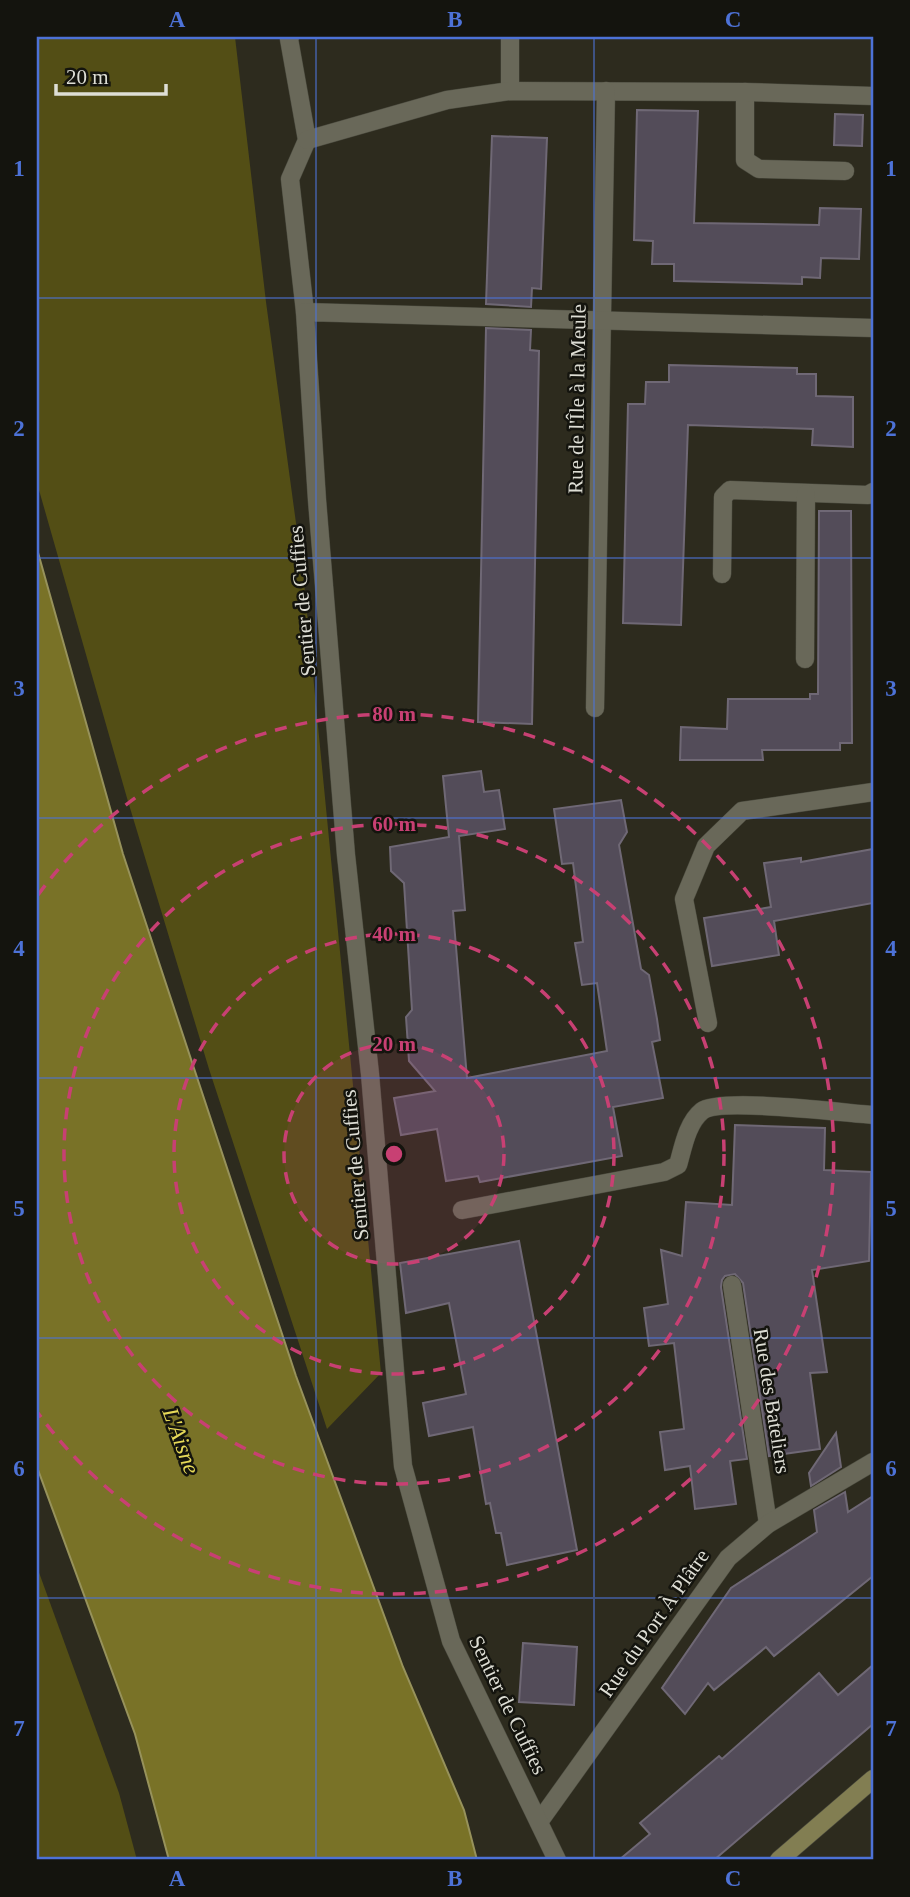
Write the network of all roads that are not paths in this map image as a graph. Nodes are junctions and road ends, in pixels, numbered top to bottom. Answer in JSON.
{"nodes":[{"id":1,"x":290,"y":37,"type":"edge"},
{"id":2,"x":510,"y":37,"type":"edge"},
{"id":3,"x":606,"y":90,"type":"junction"},
{"id":4,"x":510,"y":91,"type":"junction"},
{"id":5,"x":745,"y":92,"type":"junction"},
{"id":6,"x":873,"y":96,"type":"edge"},
{"id":7,"x":307,"y":140,"type":"junction"},
{"id":8,"x":845,"y":171,"type":"dead end"},
{"id":9,"x":304,"y":312,"type":"junction"},
{"id":10,"x":602,"y":320,"type":"junction"},
{"id":11,"x":873,"y":328,"type":"edge"},
{"id":12,"x":873,"y":492,"type":"edge"},
{"id":13,"x":806,"y":494,"type":"junction"},
{"id":14,"x":722,"y":575,"type":"dead end"},
{"id":15,"x":805,"y":660,"type":"dead end"},
{"id":16,"x":594,"y":708,"type":"dead end"},
{"id":17,"x":873,"y":792,"type":"edge"},
{"id":18,"x":708,"y":1023,"type":"dead end"},
{"id":19,"x":873,"y":1115,"type":"edge"},
{"id":20,"x":462,"y":1210,"type":"dead end"},
{"id":21,"x":732,"y":1285,"type":"dead end"},
{"id":22,"x":873,"y":1462,"type":"edge"},
{"id":23,"x":768,"y":1524,"type":"junction"},
{"id":24,"x":873,"y":1779,"type":"edge"},
{"id":25,"x":539,"y":1822,"type":"junction"},
{"id":26,"x":557,"y":1860,"type":"edge"},
{"id":27,"x":779,"y":1860,"type":"edge"}],
"edges":[{"from":1,"to":7,"type":"street"},
{"from":2,"to":4,"type":"street"},
{"from":3,"to":4,"type":"street"},
{"from":3,"to":5,"type":"street"},
{"from":3,"to":10,"type":"street","name":"Rue de l'Île à la Meule"},
{"from":4,"to":7,"type":"street"},
{"from":5,"to":6,"type":"street"},
{"from":5,"to":8,"type":"street"},
{"from":7,"to":9,"type":"street","name":"Sentier de Cuffies"},
{"from":9,"to":10,"type":"street"},
{"from":9,"to":25,"type":"street","name":"Sentier de Cuffies"},
{"from":10,"to":11,"type":"street"},
{"from":10,"to":16,"type":"street","name":"Rue de l'Île à la Meule"},
{"from":12,"to":13,"type":"street"},
{"from":13,"to":14,"type":"street"},
{"from":13,"to":15,"type":"street"},
{"from":17,"to":18,"type":"street"},
{"from":19,"to":20,"type":"street"},
{"from":21,"to":23,"type":"street","name":"Rue des Bateliers"},
{"from":22,"to":23,"type":"street","name":"Rue du Port À Plâtre"},
{"from":23,"to":25,"type":"street","name":"Rue du Port À Plâtre"},
{"from":24,"to":27,"type":"main road"},
{"from":25,"to":26,"type":"street","name":"Sentier de Cuffies"}]}
